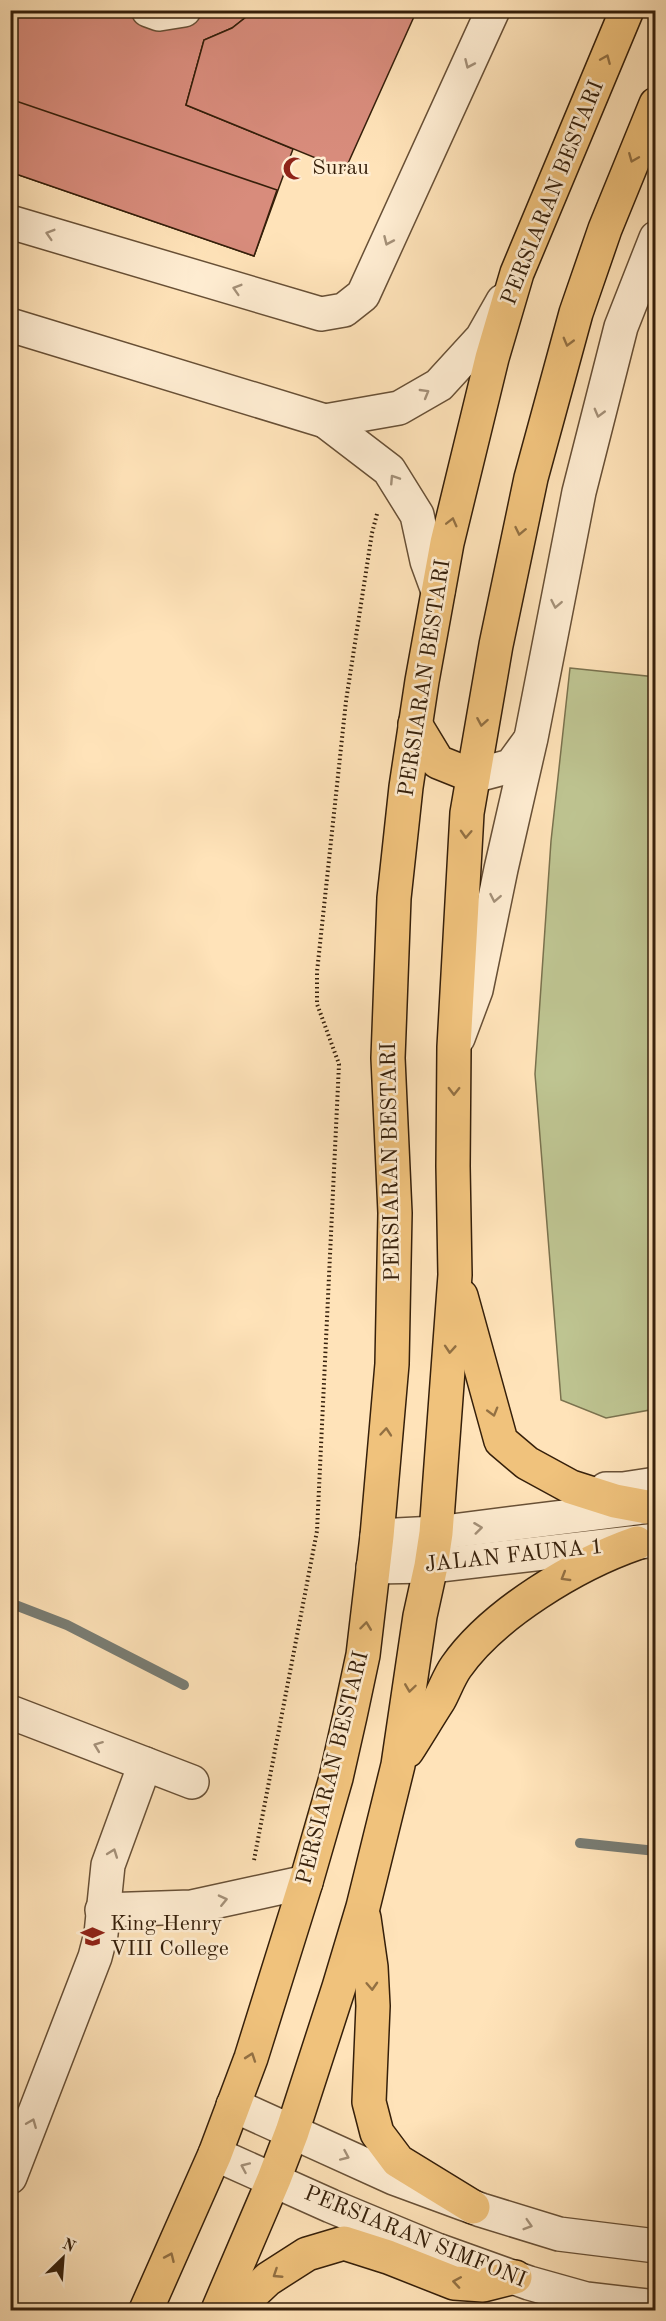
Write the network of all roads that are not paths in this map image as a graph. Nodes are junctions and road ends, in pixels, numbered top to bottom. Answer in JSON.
{"nodes":[{"id":1,"x":148,"y":10,"type":"edge"},
{"id":2,"x":184,"y":10,"type":"edge"},
{"id":3,"x":493,"y":10,"type":"edge"},
{"id":4,"x":627,"y":10,"type":"edge"},
{"id":5,"x":656,"y":104,"type":"edge"},
{"id":6,"x":10,"y":222,"type":"edge"},
{"id":7,"x":656,"y":238,"type":"edge"},
{"id":8,"x":517,"y":273,"type":"junction"},
{"id":9,"x":643,"y":309,"type":"edge"},
{"id":10,"x":10,"y":325,"type":"edge"},
{"id":11,"x":326,"y":421,"type":"junction"},
{"id":12,"x":438,"y":591,"type":"junction"},
{"id":13,"x":415,"y":724,"type":"junction"},
{"id":14,"x":531,"y":738,"type":"junction"},
{"id":15,"x":473,"y":776,"type":"junction"},
{"id":16,"x":454,"y":1047,"type":"junction"},
{"id":17,"x":455,"y":1275,"type":"junction"},
{"id":18,"x":653,"y":1499,"type":"edge"},
{"id":19,"x":436,"y":1533,"type":"junction"},
{"id":20,"x":646,"y":1542,"type":"edge"},
{"id":21,"x":375,"y":1551,"type":"junction"},
{"id":22,"x":431,"y":1566,"type":"junction"},
{"id":23,"x":10,"y":1712,"type":"edge"},
{"id":24,"x":146,"y":1764,"type":"junction"},
{"id":25,"x":398,"y":1765,"type":"junction"},
{"id":26,"x":192,"y":1782,"type":"dead end"},
{"id":27,"x":306,"y":1882,"type":"junction"},
{"id":28,"x":363,"y":1907,"type":"junction"},
{"id":29,"x":102,"y":1910,"type":"junction"},
{"id":30,"x":233,"y":2105,"type":"junction"},
{"id":31,"x":292,"y":2132,"type":"junction"},
{"id":32,"x":215,"y":2154,"type":"junction"},
{"id":33,"x":10,"y":2177,"type":"edge"},
{"id":34,"x":274,"y":2180,"type":"junction"},
{"id":35,"x":473,"y":2207,"type":"junction"},
{"id":36,"x":656,"y":2246,"type":"edge"},
{"id":37,"x":515,"y":2277,"type":"junction"},
{"id":38,"x":656,"y":2307,"type":"edge"},
{"id":39,"x":146,"y":2310,"type":"edge"},
{"id":40,"x":218,"y":2310,"type":"edge"},
{"id":41,"x":235,"y":2310,"type":"edge"}],
"edges":[{"from":1,"to":2,"type":"street"},
{"from":3,"to":6,"type":"street","one_way":true},
{"from":8,"to":4,"type":"main road","name":"PERSIARAN BESTARI","one_way":true},
{"from":5,"to":15,"type":"main road","one_way":true},
{"from":7,"to":9,"type":"street"},
{"from":11,"to":8,"type":"street","one_way":true},
{"from":12,"to":8,"type":"main road","name":"PERSIARAN BESTARI","one_way":true},
{"from":9,"to":14,"type":"street","one_way":true},
{"from":10,"to":11,"type":"street"},
{"from":12,"to":11,"type":"street","one_way":true},
{"from":12,"to":13,"type":"main road","name":"PERSIARAN BESTARI"},
{"from":13,"to":15,"type":"main road"},
{"from":21,"to":13,"type":"main road","name":"PERSIARAN BESTARI","one_way":true},
{"from":14,"to":15,"type":"street"},
{"from":14,"to":16,"type":"street","one_way":true},
{"from":15,"to":16,"type":"main road","one_way":true},
{"from":16,"to":17,"type":"main road","one_way":true},
{"from":17,"to":18,"type":"main road","one_way":true},
{"from":17,"to":19,"type":"main road","one_way":true},
{"from":19,"to":18,"type":"street","name":"JALAN FAUNA 1","one_way":true},
{"from":19,"to":21,"type":"street","name":"JALAN FAUNA 1"},
{"from":19,"to":22,"type":"main road"},
{"from":20,"to":22,"type":"street","name":"JALAN FAUNA 1"},
{"from":20,"to":25,"type":"main road","one_way":true},
{"from":21,"to":22,"type":"street","name":"JALAN FAUNA 1"},
{"from":27,"to":21,"type":"main road","name":"PERSIARAN BESTARI","one_way":true},
{"from":22,"to":25,"type":"main road","one_way":true},
{"from":24,"to":23,"type":"street","one_way":true},
{"from":24,"to":26,"type":"street"},
{"from":29,"to":24,"type":"street","one_way":true},
{"from":25,"to":28,"type":"main road"},
{"from":29,"to":27,"type":"street","one_way":true},
{"from":30,"to":27,"type":"main road","name":"PERSIARAN BESTARI","one_way":true},
{"from":28,"to":31,"type":"main road"},
{"from":28,"to":35,"type":"main road","one_way":true},
{"from":33,"to":29,"type":"street","one_way":true},
{"from":30,"to":31,"type":"street"},
{"from":30,"to":32,"type":"main road","name":"PERSIARAN BESTARI"},
{"from":31,"to":34,"type":"main road"},
{"from":31,"to":35,"type":"street","one_way":true},
{"from":34,"to":32,"type":"street","name":"PERSIARAN SIMFONI","one_way":true},
{"from":39,"to":32,"type":"main road","name":"PERSIARAN BESTARI","one_way":true},
{"from":34,"to":37,"type":"street","name":"PERSIARAN SIMFONI"},
{"from":34,"to":40,"type":"main road"},
{"from":35,"to":36,"type":"street","one_way":true},
{"from":37,"to":38,"type":"street","name":"PERSIARAN SIMFONI"},
{"from":37,"to":41,"type":"main road","one_way":true}]}
